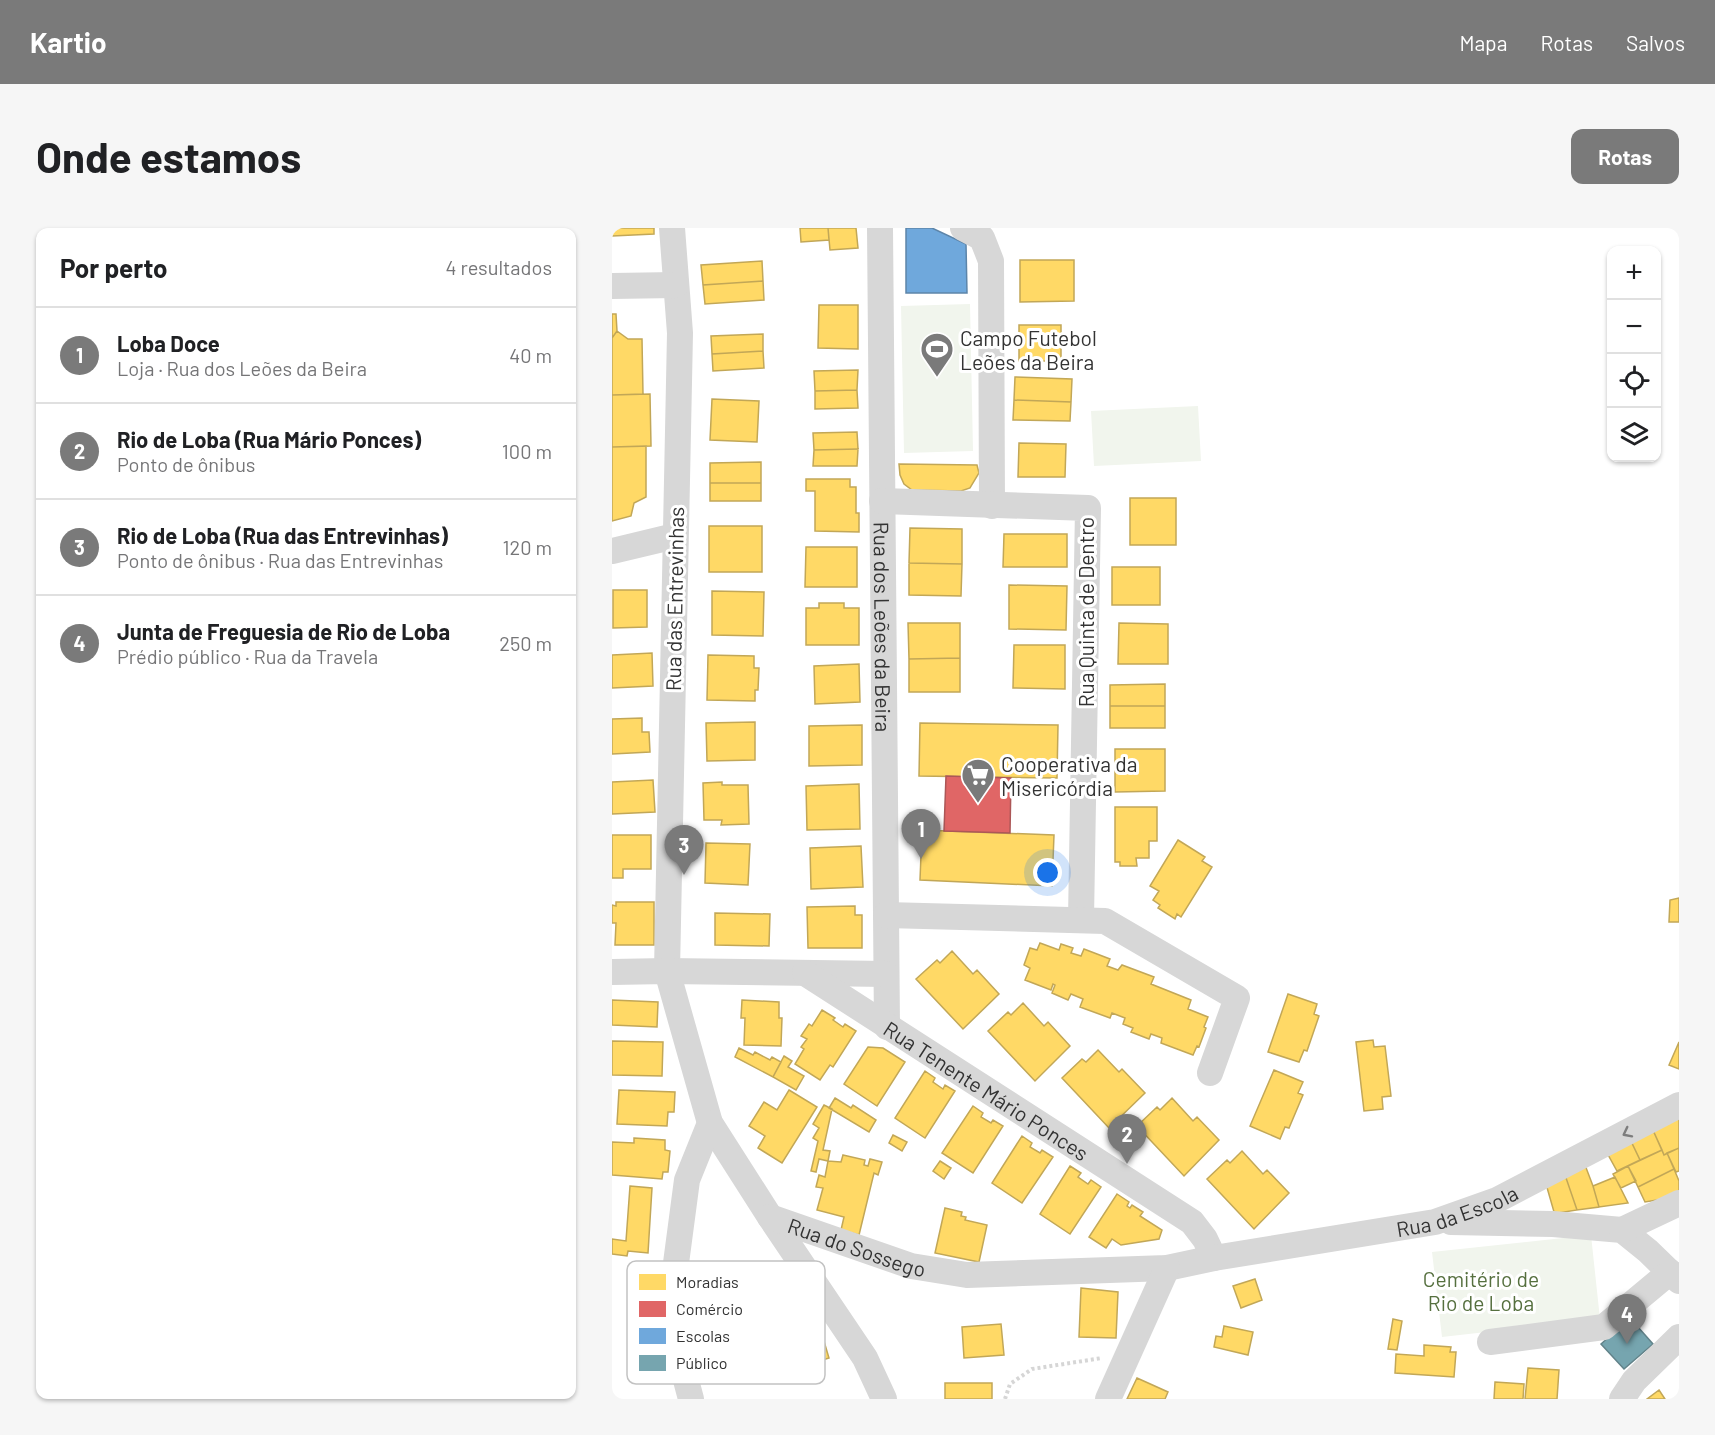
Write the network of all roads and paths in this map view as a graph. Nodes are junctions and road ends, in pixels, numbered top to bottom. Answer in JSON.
{"nodes":[{"id":1,"x":672,"y":228,"type":"edge"},
{"id":2,"x":880,"y":228,"type":"edge"},
{"id":3,"x":963,"y":228,"type":"edge"},
{"id":4,"x":676,"y":285,"type":"junction"},
{"id":5,"x":612,"y":286,"type":"edge"},
{"id":6,"x":882,"y":501,"type":"junction"},
{"id":7,"x":992,"y":506,"type":"junction"},
{"id":8,"x":675,"y":536,"type":"junction"},
{"id":9,"x":612,"y":551,"type":"edge"},
{"id":10,"x":886,"y":915,"type":"junction"},
{"id":11,"x":1081,"y":919,"type":"junction"},
{"id":12,"x":667,"y":970,"type":"junction"},
{"id":13,"x":612,"y":972,"type":"edge"},
{"id":14,"x":805,"y":973,"type":"junction"},
{"id":15,"x":886,"y":974,"type":"junction"},
{"id":16,"x":887,"y":1027,"type":"junction"},
{"id":17,"x":1210,"y":1073,"type":"dead end"},
{"id":18,"x":1679,"y":1105,"type":"edge"},
{"id":19,"x":710,"y":1123,"type":"junction"},
{"id":20,"x":1679,"y":1203,"type":"edge"},
{"id":21,"x":1500,"y":1212,"type":"junction"},
{"id":22,"x":770,"y":1217,"type":"junction"},
{"id":23,"x":1622,"y":1230,"type":"junction"},
{"id":24,"x":1214,"y":1258,"type":"junction"},
{"id":25,"x":676,"y":1261,"type":"edge"},
{"id":26,"x":800,"y":1261,"type":"edge"},
{"id":27,"x":1167,"y":1268,"type":"junction"},
{"id":28,"x":1675,"y":1276,"type":"edge"},
{"id":29,"x":825,"y":1299,"type":"edge"},
{"id":30,"x":1679,"y":1337,"type":"edge"},
{"id":31,"x":1490,"y":1342,"type":"dead end"},
{"id":32,"x":1128,"y":1353,"type":"junction"},
{"id":33,"x":687,"y":1384,"type":"edge"},
{"id":34,"x":691,"y":1399,"type":"edge"},
{"id":35,"x":884,"y":1399,"type":"edge"},
{"id":36,"x":1005,"y":1399,"type":"edge"},
{"id":37,"x":1108,"y":1399,"type":"edge"},
{"id":38,"x":1622,"y":1399,"type":"edge"}],
"edges":[{"from":1,"to":4,"type":"street","name":"Rua das Entrevinhas"},
{"from":2,"to":6,"type":"street","name":"Rua dos Leões da Beira"},
{"from":3,"to":7,"type":"street"},
{"from":4,"to":5,"type":"street"},
{"from":4,"to":8,"type":"street","name":"Rua das Entrevinhas"},
{"from":6,"to":7,"type":"street","name":"Rua Quinta de Dentro"},
{"from":6,"to":10,"type":"street","name":"Rua dos Leões da Beira"},
{"from":7,"to":11,"type":"street","name":"Rua Quinta de Dentro"},
{"from":8,"to":9,"type":"street"},
{"from":8,"to":12,"type":"street","name":"Rua das Entrevinhas"},
{"from":10,"to":11,"type":"street"},
{"from":10,"to":15,"type":"street","name":"Rua dos Leões da Beira"},
{"from":11,"to":17,"type":"street"},
{"from":12,"to":13,"type":"street"},
{"from":12,"to":14,"type":"street"},
{"from":12,"to":19,"type":"street","name":"Rua do Sossego"},
{"from":14,"to":15,"type":"street"},
{"from":14,"to":16,"type":"street","name":"Rua Tenente Mário Ponces"},
{"from":15,"to":16,"type":"street","name":"Rua dos Leões da Beira"},
{"from":16,"to":24,"type":"street","name":"Rua Tenente Mário Ponces"},
{"from":18,"to":21,"type":"street","name":"Rua da Escola","one_way":true},
{"from":19,"to":22,"type":"street","name":"Rua do Sossego"},
{"from":19,"to":25,"type":"street"},
{"from":20,"to":23,"type":"street"},
{"from":21,"to":23,"type":"street","name":"Rua da Escola"},
{"from":21,"to":24,"type":"street","name":"Rua da Escola"},
{"from":22,"to":26,"type":"street"},
{"from":22,"to":27,"type":"street","name":"Rua do Sossego"},
{"from":23,"to":28,"type":"street"},
{"from":24,"to":27,"type":"street","name":"Rua do Sossego"},
{"from":27,"to":32,"type":"street"},
{"from":28,"to":31,"type":"street"},
{"from":29,"to":35,"type":"street"},
{"from":30,"to":38,"type":"street"},
{"from":32,"to":36,"type":"path"},
{"from":32,"to":37,"type":"street"},
{"from":33,"to":34,"type":"street"}]}
